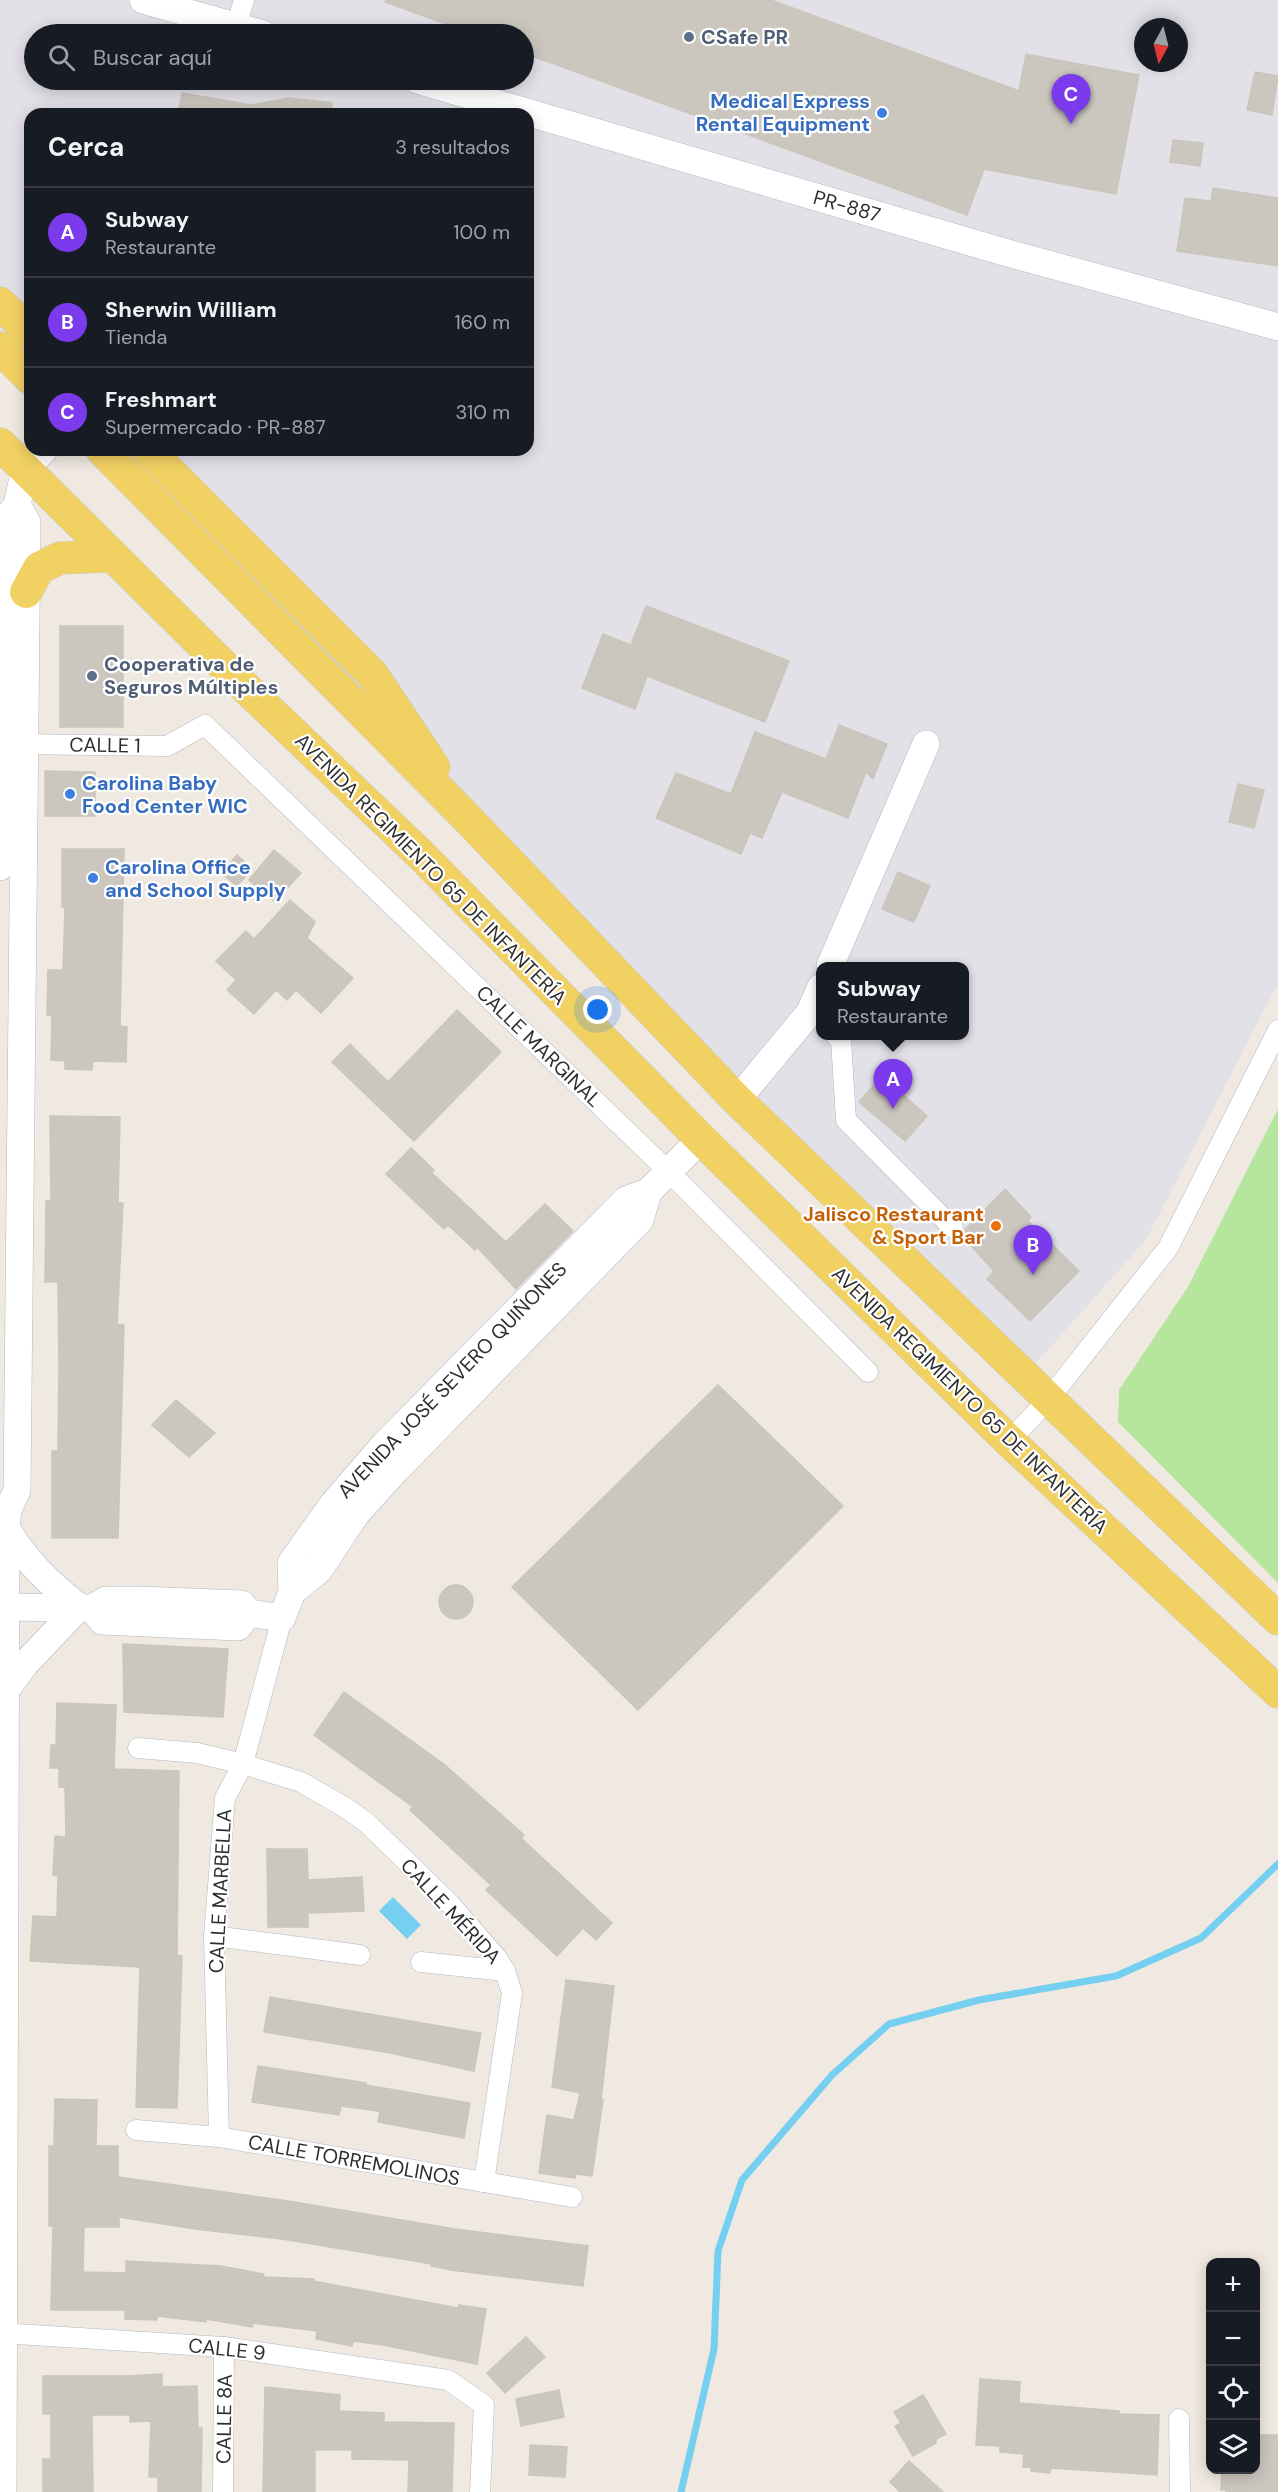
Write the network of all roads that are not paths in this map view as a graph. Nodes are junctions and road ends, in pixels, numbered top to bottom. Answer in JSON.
{"nodes":[{"id":1,"x":143,"y":0,"type":"edge"},
{"id":2,"x":244,"y":0,"type":"edge"},
{"id":3,"x":226,"y":24,"type":"edge"},
{"id":4,"x":237,"y":24,"type":"edge"},
{"id":5,"x":451,"y":90,"type":"edge"},
{"id":6,"x":513,"y":108,"type":"edge"},
{"id":7,"x":534,"y":114,"type":"edge"},
{"id":8,"x":0,"y":303,"type":"edge"},
{"id":9,"x":24,"y":327,"type":"edge"},
{"id":10,"x":1278,"y":327,"type":"edge"},
{"id":11,"x":0,"y":348,"type":"edge"},
{"id":12,"x":24,"y":372,"type":"edge"},
{"id":13,"x":0,"y":444,"type":"edge"},
{"id":14,"x":24,"y":455,"type":"edge"},
{"id":15,"x":108,"y":456,"type":"edge"},
{"id":16,"x":154,"y":456,"type":"edge"},
{"id":17,"x":34,"y":460,"type":"edge"},
{"id":18,"x":16,"y":505,"type":"junction"},
{"id":19,"x":113,"y":556,"type":"junction"},
{"id":20,"x":26,"y":592,"type":"junction"},
{"id":21,"x":205,"y":725,"type":"joint"},
{"id":22,"x":9,"y":744,"type":"edge"},
{"id":23,"x":926,"y":744,"type":"dead end"},
{"id":24,"x":465,"y":816,"type":"junction"},
{"id":25,"x":0,"y":867,"type":"edge"},
{"id":26,"x":832,"y":962,"type":"edge"},
{"id":27,"x":816,"y":1017,"type":"edge"},
{"id":28,"x":1278,"y":1030,"type":"edge"},
{"id":29,"x":841,"y":1040,"type":"edge"},
{"id":30,"x":737,"y":1100,"type":"junction"},
{"id":31,"x":701,"y":1139,"type":"junction"},
{"id":32,"x":667,"y":1170,"type":"junction"},
{"id":33,"x":953,"y":1228,"type":"dead end"},
{"id":34,"x":868,"y":1372,"type":"dead end"},
{"id":35,"x":1048,"y":1401,"type":"junction"},
{"id":36,"x":1009,"y":1441,"type":"junction"},
{"id":37,"x":3,"y":1517,"type":"edge"},
{"id":38,"x":3,"y":1607,"type":"edge"},
{"id":39,"x":85,"y":1607,"type":"junction"},
{"id":40,"x":282,"y":1618,"type":"junction"},
{"id":41,"x":1278,"y":1619,"type":"edge"},
{"id":42,"x":3,"y":1686,"type":"edge"},
{"id":43,"x":1278,"y":1692,"type":"edge"},
{"id":44,"x":138,"y":1748,"type":"dead end"},
{"id":45,"x":243,"y":1764,"type":"junction"},
{"id":46,"x":214,"y":1936,"type":"junction"},
{"id":47,"x":360,"y":1954,"type":"dead end"},
{"id":48,"x":421,"y":1962,"type":"dead end"},
{"id":49,"x":506,"y":1971,"type":"junction"},
{"id":50,"x":136,"y":2130,"type":"dead end"},
{"id":51,"x":219,"y":2137,"type":"junction"},
{"id":52,"x":484,"y":2182,"type":"junction"},
{"id":53,"x":572,"y":2197,"type":"dead end"},
{"id":54,"x":2,"y":2333,"type":"edge"},
{"id":55,"x":224,"y":2347,"type":"junction"},
{"id":56,"x":1179,"y":2419,"type":"dead end"},
{"id":57,"x":3,"y":2492,"type":"edge"},
{"id":58,"x":223,"y":2492,"type":"edge"},
{"id":59,"x":480,"y":2492,"type":"edge"},
{"id":60,"x":1180,"y":2492,"type":"edge"}],
"edges":[{"from":1,"to":3,"type":"street"},
{"from":2,"to":4,"type":"street"},
{"from":5,"to":6,"type":"street","name":"PR-887"},
{"from":7,"to":10,"type":"street","name":"PR-887"},
{"from":8,"to":9,"type":"main road"},
{"from":11,"to":12,"type":"main road"},
{"from":13,"to":14,"type":"main road","name":"AVENIDA REGIMIENTO 65 DE INFANTERÍA"},
{"from":15,"to":24,"type":"main road"},
{"from":16,"to":24,"type":"main road"},
{"from":17,"to":18,"type":"street"},
{"from":17,"to":19,"type":"main road","name":"AVENIDA REGIMIENTO 65 DE INFANTERÍA"},
{"from":18,"to":20,"type":"street"},
{"from":18,"to":22,"type":"street"},
{"from":19,"to":20,"type":"main road"},
{"from":19,"to":31,"type":"main road","name":"AVENIDA REGIMIENTO 65 DE INFANTERÍA"},
{"from":20,"to":22,"type":"street"},
{"from":21,"to":22,"type":"street","name":"CALLE 1"},
{"from":21,"to":32,"type":"street","name":"CALLE MARGINAL"},
{"from":22,"to":25,"type":"street"},
{"from":22,"to":37,"type":"street"},
{"from":23,"to":26,"type":"street"},
{"from":24,"to":30,"type":"main road"},
{"from":27,"to":30,"type":"street"},
{"from":28,"to":35,"type":"street"},
{"from":29,"to":33,"type":"street"},
{"from":30,"to":35,"type":"main road"},
{"from":31,"to":32,"type":"street","name":"AVENIDA JOSÉ SEVERO QUIÑONES"},
{"from":31,"to":36,"type":"main road","name":"AVENIDA REGIMIENTO 65 DE INFANTERÍA"},
{"from":32,"to":34,"type":"street","name":"CALLE MARGINAL"},
{"from":32,"to":40,"type":"street","name":"AVENIDA JOSÉ SEVERO QUIÑONES"},
{"from":35,"to":36,"type":"street"},
{"from":35,"to":41,"type":"main road"},
{"from":36,"to":43,"type":"main road","name":"AVENIDA REGIMIENTO 65 DE INFANTERÍA"},
{"from":37,"to":38,"type":"street"},
{"from":37,"to":39,"type":"street"},
{"from":38,"to":39,"type":"street"},
{"from":38,"to":42,"type":"street"},
{"from":39,"to":40,"type":"street"},
{"from":39,"to":42,"type":"street"},
{"from":40,"to":45,"type":"street","name":"CALLE MARBELLA"},
{"from":42,"to":54,"type":"street"},
{"from":44,"to":45,"type":"street","name":"CALLE MÉRIDA"},
{"from":45,"to":46,"type":"street","name":"CALLE MARBELLA"},
{"from":45,"to":49,"type":"street","name":"CALLE MÉRIDA"},
{"from":46,"to":47,"type":"street"},
{"from":46,"to":51,"type":"street","name":"CALLE MARBELLA"},
{"from":48,"to":49,"type":"street"},
{"from":49,"to":52,"type":"street","name":"CALLE MÉRIDA"},
{"from":50,"to":51,"type":"street","name":"CALLE TORREMOLINOS"},
{"from":51,"to":52,"type":"street","name":"CALLE TORREMOLINOS"},
{"from":52,"to":53,"type":"street","name":"CALLE TORREMOLINOS"},
{"from":54,"to":55,"type":"street","name":"CALLE 9"},
{"from":54,"to":57,"type":"street"},
{"from":55,"to":58,"type":"street","name":"CALLE 8A"},
{"from":55,"to":59,"type":"street","name":"CALLE 9"},
{"from":56,"to":60,"type":"street"}]}
